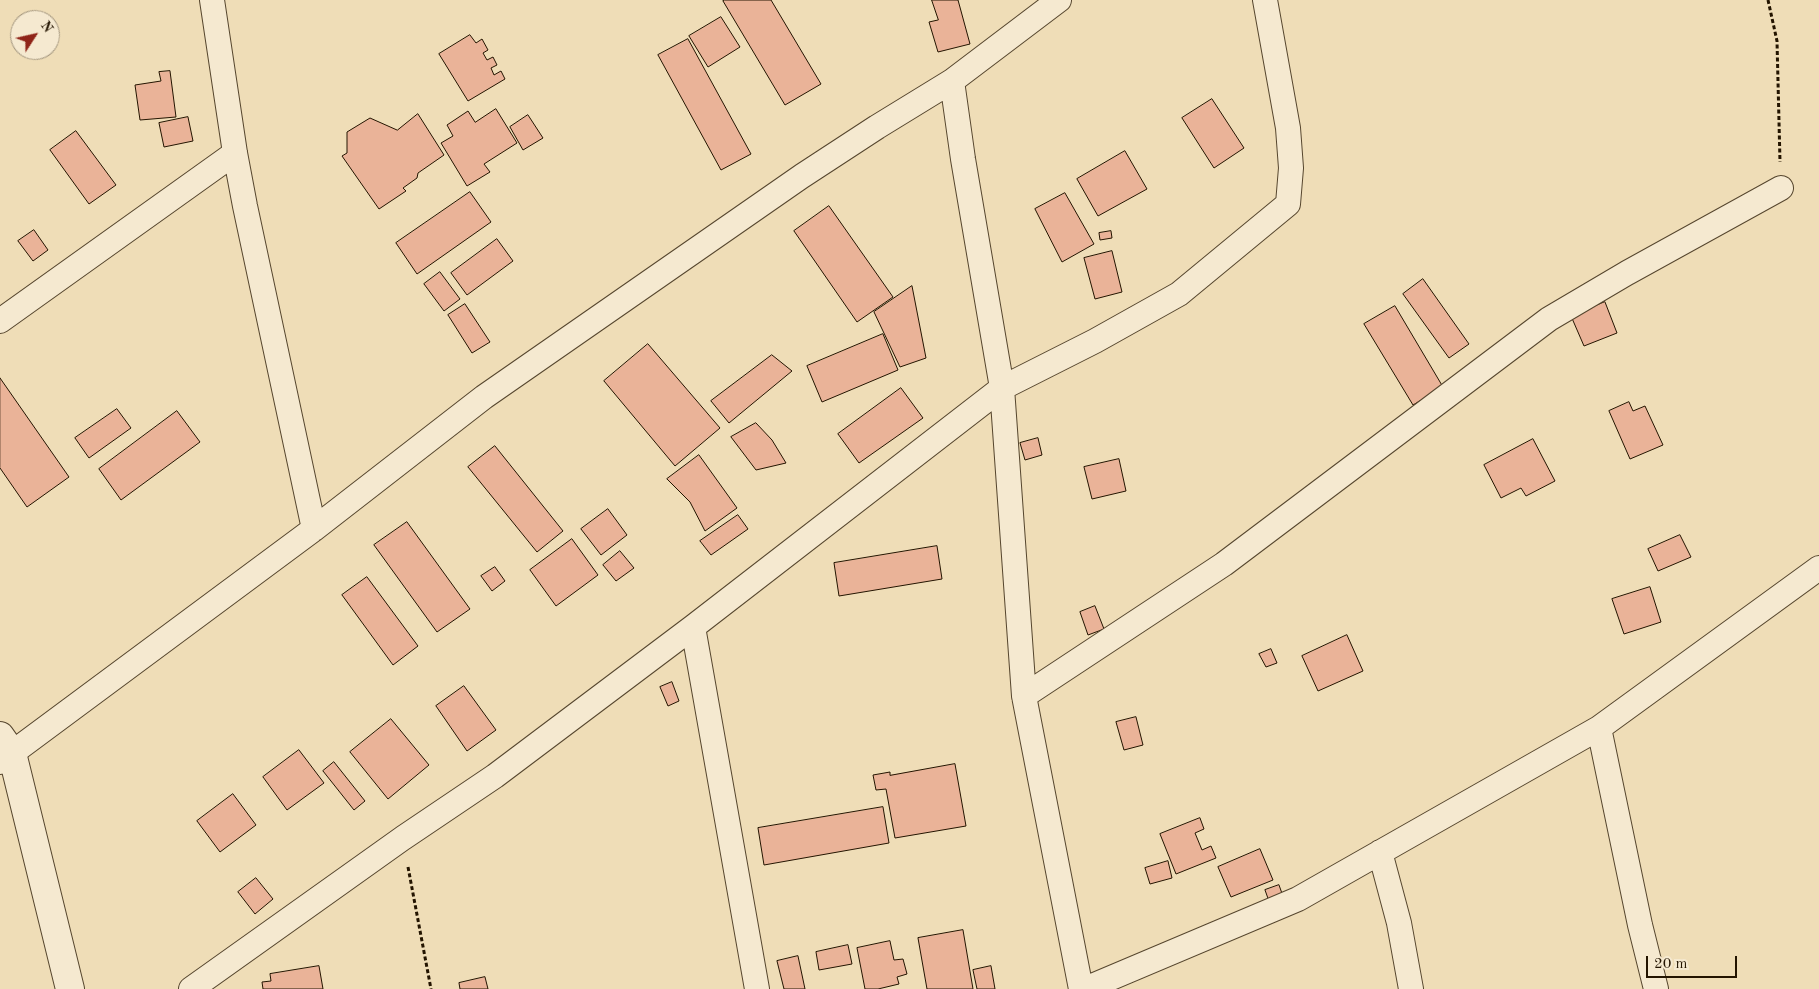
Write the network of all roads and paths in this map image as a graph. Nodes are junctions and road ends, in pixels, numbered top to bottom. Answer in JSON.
{"nodes":[{"id":1,"x":212,"y":0,"type":"edge"},
{"id":2,"x":1059,"y":0,"type":"edge"},
{"id":3,"x":1265,"y":0,"type":"edge"},
{"id":4,"x":1768,"y":0,"type":"edge"},
{"id":5,"x":952,"y":81,"type":"junction"},
{"id":6,"x":235,"y":153,"type":"junction"},
{"id":7,"x":1781,"y":188,"type":"joint"},
{"id":8,"x":0,"y":321,"type":"edge"},
{"id":9,"x":1002,"y":388,"type":"junction"},
{"id":10,"x":314,"y":529,"type":"junction"},
{"id":11,"x":1819,"y":568,"type":"edge"},
{"id":12,"x":693,"y":627,"type":"junction"},
{"id":13,"x":1024,"y":696,"type":"junction"},
{"id":14,"x":1599,"y":728,"type":"junction"},
{"id":15,"x":4,"y":750,"type":"edge"},
{"id":16,"x":403,"y":838,"type":"junction"},
{"id":17,"x":1380,"y":852,"type":"junction"},
{"id":18,"x":70,"y":989,"type":"edge"},
{"id":19,"x":191,"y":989,"type":"edge"},
{"id":20,"x":431,"y":989,"type":"edge"},
{"id":21,"x":757,"y":989,"type":"edge"},
{"id":22,"x":1083,"y":989,"type":"edge"},
{"id":23,"x":1411,"y":989,"type":"edge"},
{"id":24,"x":1656,"y":989,"type":"edge"}],
"edges":[{"from":1,"to":6,"type":"street"},
{"from":2,"to":5,"type":"street"},
{"from":3,"to":9,"type":"street"},
{"from":4,"to":7,"type":"path"},
{"from":5,"to":9,"type":"street"},
{"from":5,"to":10,"type":"street"},
{"from":6,"to":8,"type":"street"},
{"from":6,"to":10,"type":"street"},
{"from":7,"to":13,"type":"street"},
{"from":9,"to":12,"type":"street"},
{"from":9,"to":13,"type":"street"},
{"from":10,"to":15,"type":"street"},
{"from":11,"to":14,"type":"street"},
{"from":12,"to":16,"type":"street"},
{"from":12,"to":21,"type":"street"},
{"from":13,"to":22,"type":"street"},
{"from":14,"to":17,"type":"street"},
{"from":14,"to":24,"type":"street"},
{"from":15,"to":18,"type":"street"},
{"from":16,"to":19,"type":"street"},
{"from":16,"to":20,"type":"path"},
{"from":17,"to":22,"type":"street"},
{"from":17,"to":23,"type":"street"}]}
